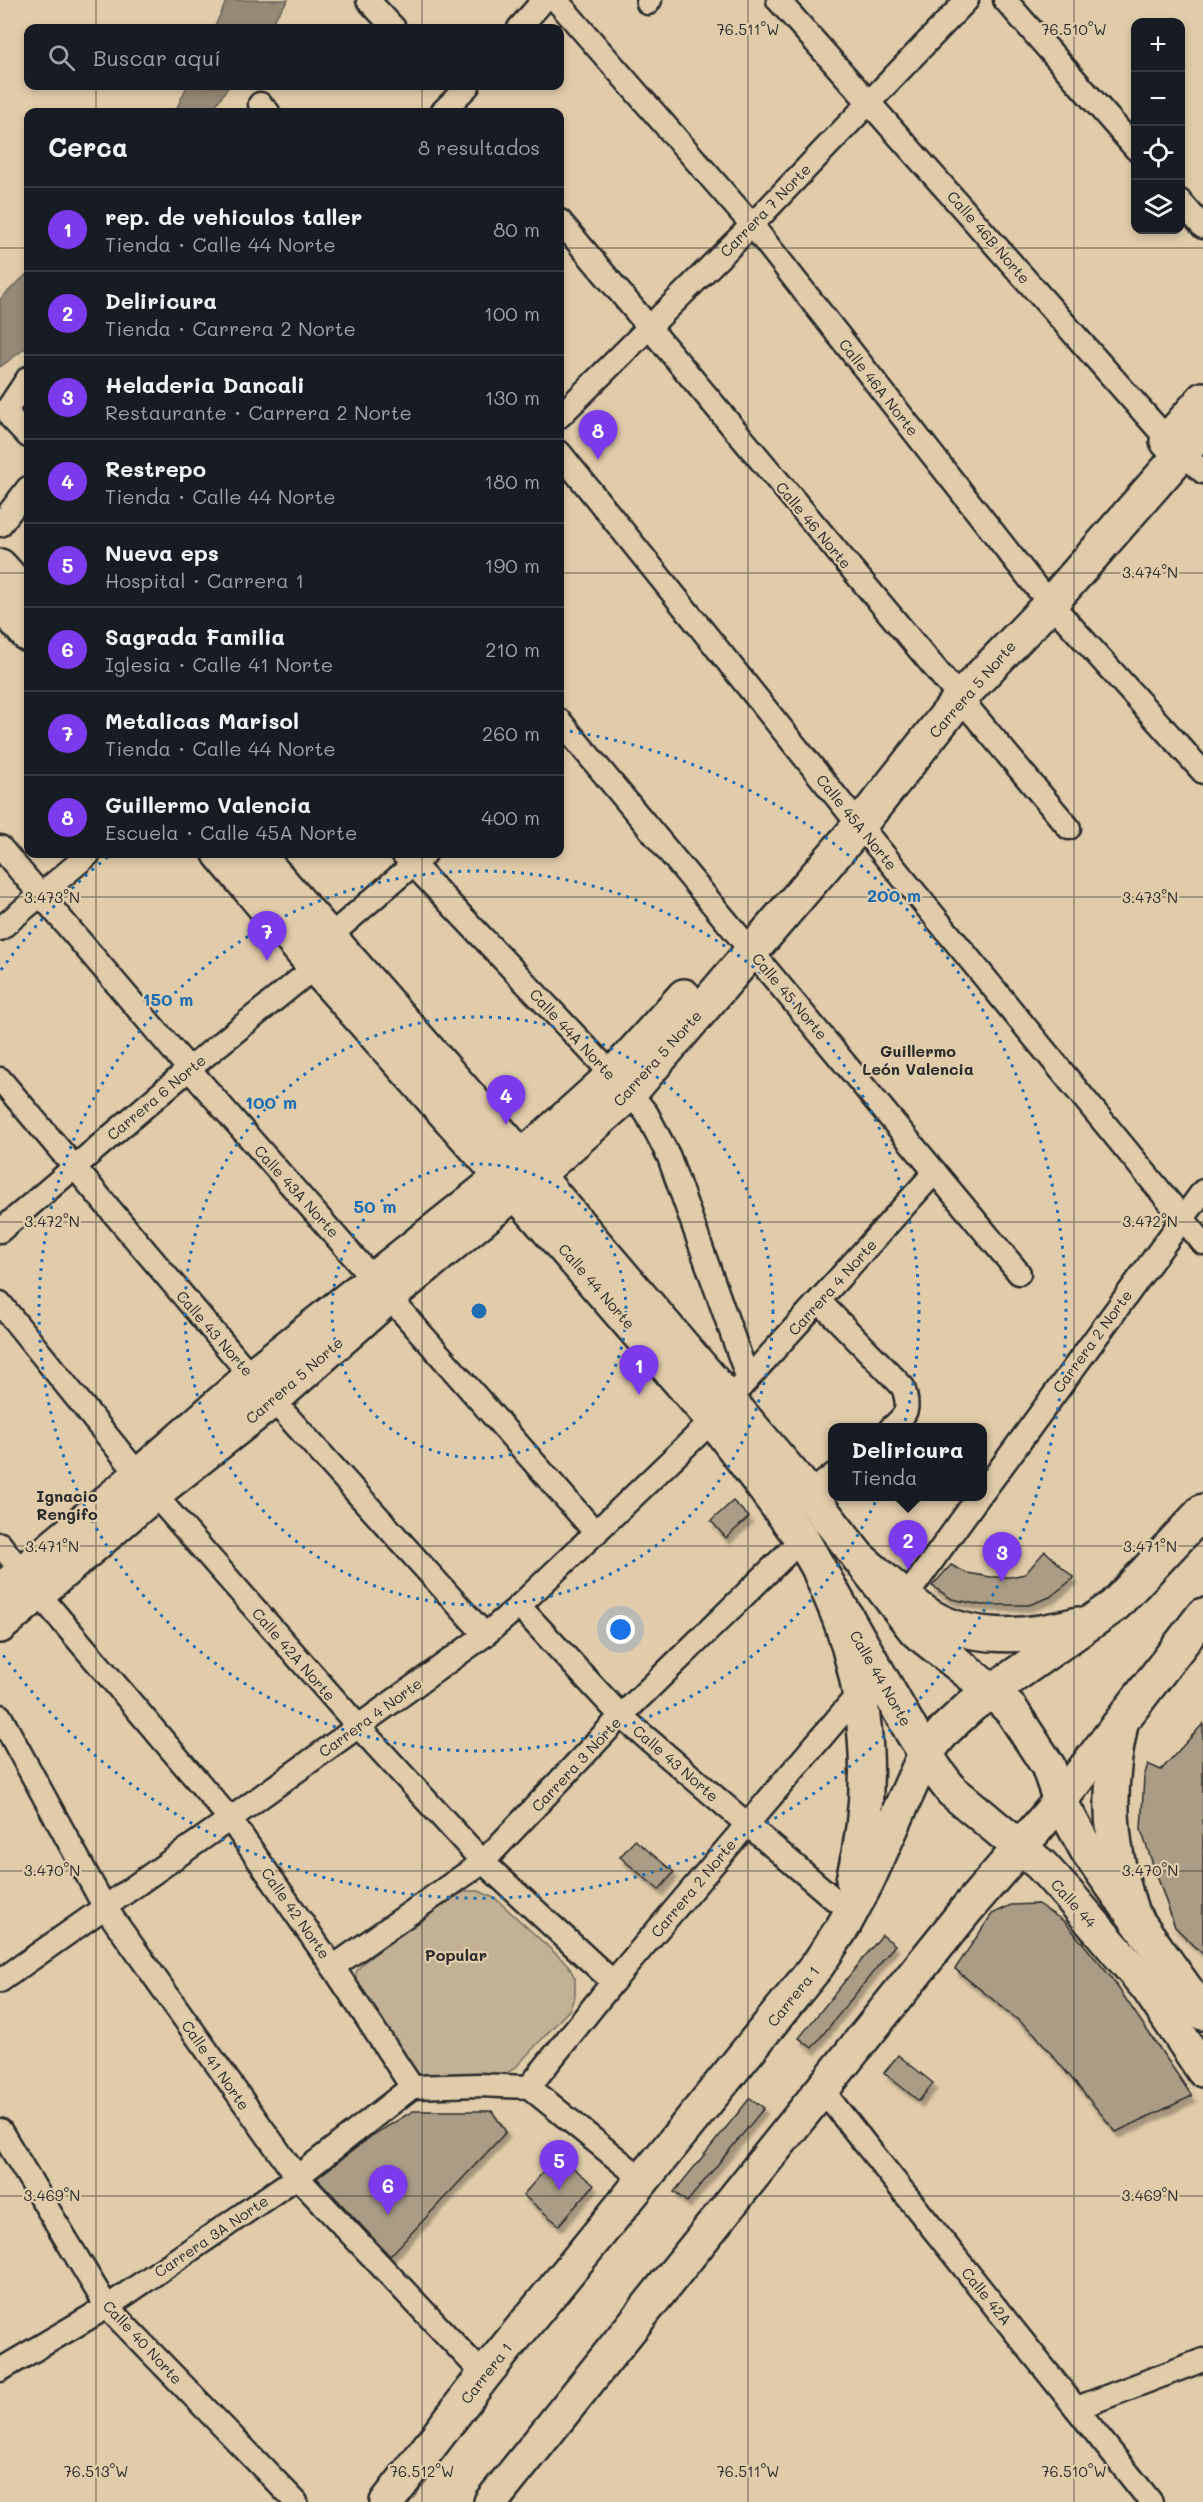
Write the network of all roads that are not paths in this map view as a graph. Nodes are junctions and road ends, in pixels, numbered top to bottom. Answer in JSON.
{"nodes":[{"id":1,"x":368,"y":0,"type":"edge"},
{"id":2,"x":544,"y":0,"type":"edge"},
{"id":3,"x":556,"y":0,"type":"edge"},
{"id":4,"x":778,"y":0,"type":"edge"},
{"id":5,"x":968,"y":0,"type":"edge"},
{"id":6,"x":1005,"y":0,"type":"edge"},
{"id":7,"x":390,"y":24,"type":"edge"},
{"id":8,"x":523,"y":24,"type":"edge"},
{"id":9,"x":870,"y":102,"type":"junction"},
{"id":10,"x":1131,"y":143,"type":"edge"},
{"id":11,"x":1185,"y":207,"type":"edge"},
{"id":12,"x":752,"y":225,"type":"junction"},
{"id":13,"x":564,"y":226,"type":"edge"},
{"id":14,"x":1203,"y":227,"type":"edge"},
{"id":15,"x":648,"y":326,"type":"junction"},
{"id":16,"x":24,"y":384,"type":"edge"},
{"id":17,"x":1203,"y":399,"type":"edge"},
{"id":18,"x":564,"y":412,"type":"edge"},
{"id":19,"x":24,"y":432,"type":"edge"},
{"id":20,"x":1189,"y":448,"type":"edge"},
{"id":21,"x":564,"y":458,"type":"edge"},
{"id":22,"x":24,"y":493,"type":"edge"},
{"id":23,"x":0,"y":525,"type":"edge"},
{"id":24,"x":0,"y":566,"type":"edge"},
{"id":25,"x":24,"y":593,"type":"edge"},
{"id":26,"x":1043,"y":595,"type":"junction"},
{"id":27,"x":0,"y":603,"type":"edge"},
{"id":28,"x":24,"y":630,"type":"edge"},
{"id":29,"x":953,"y":690,"type":"junction"},
{"id":30,"x":564,"y":726,"type":"edge"},
{"id":31,"x":1203,"y":772,"type":"edge"},
{"id":32,"x":853,"y":818,"type":"junction"},
{"id":33,"x":1070,"y":828,"type":"dead end"},
{"id":34,"x":0,"y":848,"type":"edge"},
{"id":35,"x":83,"y":858,"type":"edge"},
{"id":36,"x":223,"y":858,"type":"edge"},
{"id":37,"x":260,"y":858,"type":"edge"},
{"id":38,"x":412,"y":858,"type":"edge"},
{"id":39,"x":414,"y":858,"type":"edge"},
{"id":40,"x":41,"y":894,"type":"junction"},
{"id":41,"x":0,"y":929,"type":"edge"},
{"id":42,"x":329,"y":937,"type":"junction"},
{"id":43,"x":746,"y":943,"type":"junction"},
{"id":44,"x":315,"y":967,"type":"junction"},
{"id":45,"x":189,"y":1069,"type":"junction"},
{"id":46,"x":0,"y":1079,"type":"edge"},
{"id":47,"x":621,"y":1084,"type":"junction"},
{"id":48,"x":73,"y":1168,"type":"junction"},
{"id":49,"x":935,"y":1173,"type":"junction"},
{"id":50,"x":519,"y":1176,"type":"junction"},
{"id":51,"x":1203,"y":1191,"type":"edge"},
{"id":52,"x":1182,"y":1218,"type":"junction"},
{"id":53,"x":0,"y":1231,"type":"edge"},
{"id":54,"x":1203,"y":1243,"type":"edge"},
{"id":55,"x":1019,"y":1273,"type":"dead end"},
{"id":56,"x":382,"y":1286,"type":"junction"},
{"id":57,"x":819,"y":1301,"type":"junction"},
{"id":58,"x":0,"y":1303,"type":"edge"},
{"id":59,"x":251,"y":1376,"type":"junction"},
{"id":60,"x":273,"y":1400,"type":"junction"},
{"id":61,"x":730,"y":1400,"type":"junction"},
{"id":62,"x":897,"y":1423,"type":"edge"},
{"id":63,"x":146,"y":1484,"type":"junction"},
{"id":64,"x":821,"y":1484,"type":"edge"},
{"id":65,"x":987,"y":1486,"type":"edge"},
{"id":66,"x":828,"y":1498,"type":"edge"},
{"id":67,"x":830,"y":1501,"type":"edge"},
{"id":68,"x":977,"y":1501,"type":"edge"},
{"id":69,"x":1203,"y":1511,"type":"edge"},
{"id":70,"x":596,"y":1533,"type":"junction"},
{"id":71,"x":802,"y":1539,"type":"junction"},
{"id":72,"x":0,"y":1544,"type":"edge"},
{"id":73,"x":859,"y":1558,"type":"junction"},
{"id":74,"x":820,"y":1572,"type":"junction"},
{"id":75,"x":20,"y":1585,"type":"edge"},
{"id":76,"x":906,"y":1597,"type":"junction"},
{"id":77,"x":519,"y":1606,"type":"junction"},
{"id":78,"x":1114,"y":1606,"type":"junction"},
{"id":79,"x":1203,"y":1615,"type":"edge"},
{"id":80,"x":0,"y":1626,"type":"edge"},
{"id":81,"x":485,"y":1635,"type":"junction"},
{"id":82,"x":993,"y":1691,"type":"junction"},
{"id":83,"x":860,"y":1692,"type":"junction"},
{"id":84,"x":0,"y":1716,"type":"edge"},
{"id":85,"x":621,"y":1716,"type":"junction"},
{"id":86,"x":1121,"y":1723,"type":"junction"},
{"id":87,"x":358,"y":1726,"type":"junction"},
{"id":88,"x":925,"y":1754,"type":"junction"},
{"id":89,"x":1060,"y":1801,"type":"junction"},
{"id":90,"x":230,"y":1819,"type":"junction"},
{"id":91,"x":747,"y":1824,"type":"junction"},
{"id":92,"x":1019,"y":1848,"type":"junction"},
{"id":93,"x":483,"y":1862,"type":"junction"},
{"id":94,"x":846,"y":1905,"type":"junction"},
{"id":95,"x":104,"y":1906,"type":"junction"},
{"id":96,"x":1132,"y":1912,"type":"junction"},
{"id":97,"x":832,"y":1944,"type":"junction"},
{"id":98,"x":333,"y":1967,"type":"junction"},
{"id":99,"x":0,"y":1981,"type":"edge"},
{"id":100,"x":613,"y":1982,"type":"junction"},
{"id":101,"x":1203,"y":2013,"type":"edge"},
{"id":102,"x":1203,"y":2070,"type":"edge"},
{"id":103,"x":412,"y":2087,"type":"junction"},
{"id":104,"x":529,"y":2087,"type":"junction"},
{"id":105,"x":823,"y":2091,"type":"junction"},
{"id":106,"x":0,"y":2130,"type":"edge"},
{"id":107,"x":297,"y":2177,"type":"junction"},
{"id":108,"x":642,"y":2180,"type":"junction"},
{"id":109,"x":107,"y":2307,"type":"junction"},
{"id":110,"x":1203,"y":2360,"type":"edge"},
{"id":111,"x":0,"y":2370,"type":"edge"},
{"id":112,"x":484,"y":2375,"type":"junction"},
{"id":113,"x":1077,"y":2408,"type":"junction"},
{"id":114,"x":296,"y":2502,"type":"edge"},
{"id":115,"x":387,"y":2502,"type":"edge"},
{"id":116,"x":491,"y":2502,"type":"edge"},
{"id":117,"x":1151,"y":2502,"type":"edge"}],
"edges":[{"from":1,"to":7,"type":"street"},
{"from":2,"to":8,"type":"street"},
{"from":3,"to":12,"type":"street","name":"Calle 46A Norte"},
{"from":4,"to":9,"type":"street","name":"Calle 46B Norte"},
{"from":5,"to":9,"type":"street","name":"Carrera 7 Norte"},
{"from":6,"to":10,"type":"street"},
{"from":9,"to":12,"type":"street","name":"Carrera 7 Norte"},
{"from":9,"to":20,"type":"street","name":"Calle 46B Norte"},
{"from":11,"to":14,"type":"street"},
{"from":12,"to":15,"type":"street","name":"Carrera 7 Norte"},
{"from":12,"to":26,"type":"street","name":"Calle 46A Norte"},
{"from":13,"to":15,"type":"street","name":"Calle 46 Norte"},
{"from":15,"to":18,"type":"street","name":"Carrera 7 Norte"},
{"from":15,"to":29,"type":"street","name":"Calle 46 Norte"},
{"from":16,"to":19,"type":"street"},
{"from":17,"to":20,"type":"main road","name":"Carrera 5 Norte"},
{"from":20,"to":26,"type":"main road","name":"Carrera 5 Norte"},
{"from":21,"to":32,"type":"street","name":"Calle 45A Norte"},
{"from":22,"to":23,"type":"street"},
{"from":24,"to":25,"type":"main road"},
{"from":26,"to":29,"type":"main road","name":"Carrera 5 Norte"},
{"from":26,"to":31,"type":"street","name":"Calle 46A Norte"},
{"from":27,"to":28,"type":"main road"},
{"from":29,"to":32,"type":"main road","name":"Carrera 5 Norte"},
{"from":29,"to":33,"type":"street","name":"Calle 46 Norte"},
{"from":30,"to":43,"type":"street","name":"Calle 45 Norte"},
{"from":32,"to":43,"type":"main road","name":"Carrera 5 Norte"},
{"from":32,"to":52,"type":"street","name":"Calle 45A Norte"},
{"from":34,"to":40,"type":"street","name":"Calle 43A Norte"},
{"from":35,"to":40,"type":"street"},
{"from":36,"to":44,"type":"main road","name":"Calle 44 Norte"},
{"from":37,"to":42,"type":"main road","name":"Calle 44 Norte"},
{"from":38,"to":42,"type":"street"},
{"from":39,"to":47,"type":"street","name":"Calle 44A Norte"},
{"from":40,"to":41,"type":"street"},
{"from":40,"to":45,"type":"street","name":"Calle 43A Norte"},
{"from":42,"to":50,"type":"main road","name":"Calle 44 Norte"},
{"from":43,"to":47,"type":"main road","name":"Carrera 5 Norte"},
{"from":43,"to":49,"type":"street","name":"Calle 45 Norte"},
{"from":44,"to":45,"type":"street","name":"Carrera 6 Norte"},
{"from":44,"to":50,"type":"main road","name":"Calle 44 Norte"},
{"from":45,"to":48,"type":"street","name":"Carrera 6 Norte"},
{"from":45,"to":56,"type":"street","name":"Calle 43A Norte"},
{"from":46,"to":48,"type":"street","name":"Calle 43 Norte"},
{"from":47,"to":50,"type":"main road","name":"Carrera 5 Norte"},
{"from":47,"to":61,"type":"street","name":"Calle 44A Norte"},
{"from":48,"to":53,"type":"street","name":"Carrera 6 Norte"},
{"from":48,"to":59,"type":"street","name":"Calle 43 Norte"},
{"from":49,"to":55,"type":"street","name":"Calle 45 Norte"},
{"from":49,"to":57,"type":"street","name":"Carrera 4 Norte"},
{"from":50,"to":56,"type":"main road","name":"Carrera 5 Norte"},
{"from":50,"to":61,"type":"main road","name":"Calle 44 Norte"},
{"from":51,"to":52,"type":"street","name":"Carrera 2 Norte"},
{"from":52,"to":54,"type":"street","name":"Calle 45A Norte"},
{"from":52,"to":65,"type":"street","name":"Carrera 2 Norte"},
{"from":56,"to":59,"type":"main road","name":"Carrera 5 Norte"},
{"from":56,"to":60,"type":"main road","name":"Carrera 5 Norte"},
{"from":56,"to":70,"type":"street","name":"Calle 43A Norte"},
{"from":57,"to":61,"type":"street","name":"Carrera 4 Norte"},
{"from":57,"to":62,"type":"street"},
{"from":58,"to":63,"type":"street","name":"Calle 42A Norte"},
{"from":59,"to":60,"type":"street","name":"Calle 43 Norte"},
{"from":59,"to":63,"type":"main road","name":"Carrera 5 Norte"},
{"from":60,"to":63,"type":"main road","name":"Carrera 5 Norte"},
{"from":60,"to":81,"type":"street","name":"Calle 43 Norte"},
{"from":61,"to":64,"type":"main road","name":"Calle 44 Norte"},
{"from":61,"to":70,"type":"street","name":"Carrera 4 Norte"},
{"from":61,"to":71,"type":"main road","name":"Calle 44 Norte"},
{"from":63,"to":75,"type":"main road","name":"Carrera 5 Norte"},
{"from":63,"to":87,"type":"street","name":"Calle 42A Norte"},
{"from":64,"to":66,"type":"main road","name":"Calle 44 Norte"},
{"from":67,"to":73,"type":"main road","name":"Calle 44 Norte"},
{"from":68,"to":76,"type":"street"},
{"from":69,"to":78,"type":"main road","name":"Carrera 1"},
{"from":70,"to":77,"type":"street","name":"Carrera 4 Norte"},
{"from":71,"to":74,"type":"main road","name":"Calle 44 Norte"},
{"from":71,"to":85,"type":"street","name":"Carrera 3 Norte"},
{"from":72,"to":75,"type":"street","name":"Calle 42 Norte"},
{"from":73,"to":76,"type":"main road"},
{"from":73,"to":82,"type":"main road","name":"Calle 44 Norte"},
{"from":74,"to":83,"type":"main road"},
{"from":74,"to":88,"type":"main road","name":"Calle 44 Norte"},
{"from":75,"to":80,"type":"main road","name":"Carrera 5 Norte"},
{"from":75,"to":90,"type":"street","name":"Calle 42 Norte"},
{"from":76,"to":78,"type":"main road"},
{"from":77,"to":81,"type":"street","name":"Carrera 4 Norte"},
{"from":77,"to":85,"type":"street","name":"Calle 43 Norte"},
{"from":78,"to":82,"type":"main road","name":"Carrera 1"},
{"from":79,"to":86,"type":"main road"},
{"from":81,"to":87,"type":"street","name":"Carrera 4 Norte"},
{"from":82,"to":88,"type":"main road","name":"Carrera 1"},
{"from":82,"to":89,"type":"main road"},
{"from":83,"to":91,"type":"street","name":"Carrera 2 Norte"},
{"from":83,"to":94,"type":"main road"},
{"from":84,"to":95,"type":"street","name":"Calle 41 Norte"},
{"from":85,"to":91,"type":"street","name":"Calle 43 Norte"},
{"from":85,"to":93,"type":"street","name":"Carrera 3 Norte"},
{"from":86,"to":89,"type":"main road"},
{"from":86,"to":96,"type":"main road"},
{"from":87,"to":90,"type":"street","name":"Carrera 4 Norte"},
{"from":87,"to":93,"type":"street","name":"Calle 42A Norte"},
{"from":88,"to":92,"type":"main road","name":"Calle 44"},
{"from":88,"to":97,"type":"main road","name":"Carrera 1"},
{"from":89,"to":92,"type":"main road"},
{"from":89,"to":96,"type":"main road"},
{"from":90,"to":95,"type":"street","name":"Carrera 4 Norte"},
{"from":90,"to":98,"type":"street","name":"Calle 42 Norte"},
{"from":91,"to":94,"type":"street","name":"Calle 43 Norte"},
{"from":91,"to":100,"type":"street","name":"Carrera 2 Norte"},
{"from":92,"to":102,"type":"main road","name":"Calle 44"},
{"from":92,"to":105,"type":"main road"},
{"from":93,"to":98,"type":"street","name":"Carrera 3 Norte"},
{"from":93,"to":100,"type":"street","name":"Calle 42A Norte"},
{"from":94,"to":97,"type":"main road"},
{"from":95,"to":99,"type":"street","name":"Carrera 4 Norte"},
{"from":95,"to":107,"type":"street","name":"Calle 41 Norte"},
{"from":96,"to":101,"type":"main road"},
{"from":97,"to":108,"type":"main road","name":"Carrera 1"},
{"from":98,"to":103,"type":"street","name":"Calle 42 Norte"},
{"from":100,"to":104,"type":"street","name":"Carrera 2 Norte"},
{"from":103,"to":104,"type":"street"},
{"from":103,"to":107,"type":"street","name":"Carrera 3A Norte"},
{"from":104,"to":108,"type":"street"},
{"from":105,"to":113,"type":"street","name":"Calle 42A"},
{"from":105,"to":116,"type":"main road"},
{"from":106,"to":109,"type":"street","name":"Calle 40 Norte"},
{"from":107,"to":109,"type":"street","name":"Carrera 3A Norte"},
{"from":107,"to":112,"type":"street","name":"Calle 41 Norte"},
{"from":108,"to":112,"type":"main road","name":"Carrera 1"},
{"from":109,"to":111,"type":"street","name":"Carrera 3A Norte"},
{"from":109,"to":114,"type":"street","name":"Calle 40 Norte"},
{"from":110,"to":113,"type":"street"},
{"from":112,"to":115,"type":"main road","name":"Carrera 1"},
{"from":113,"to":117,"type":"street","name":"Calle 42A"}]}
